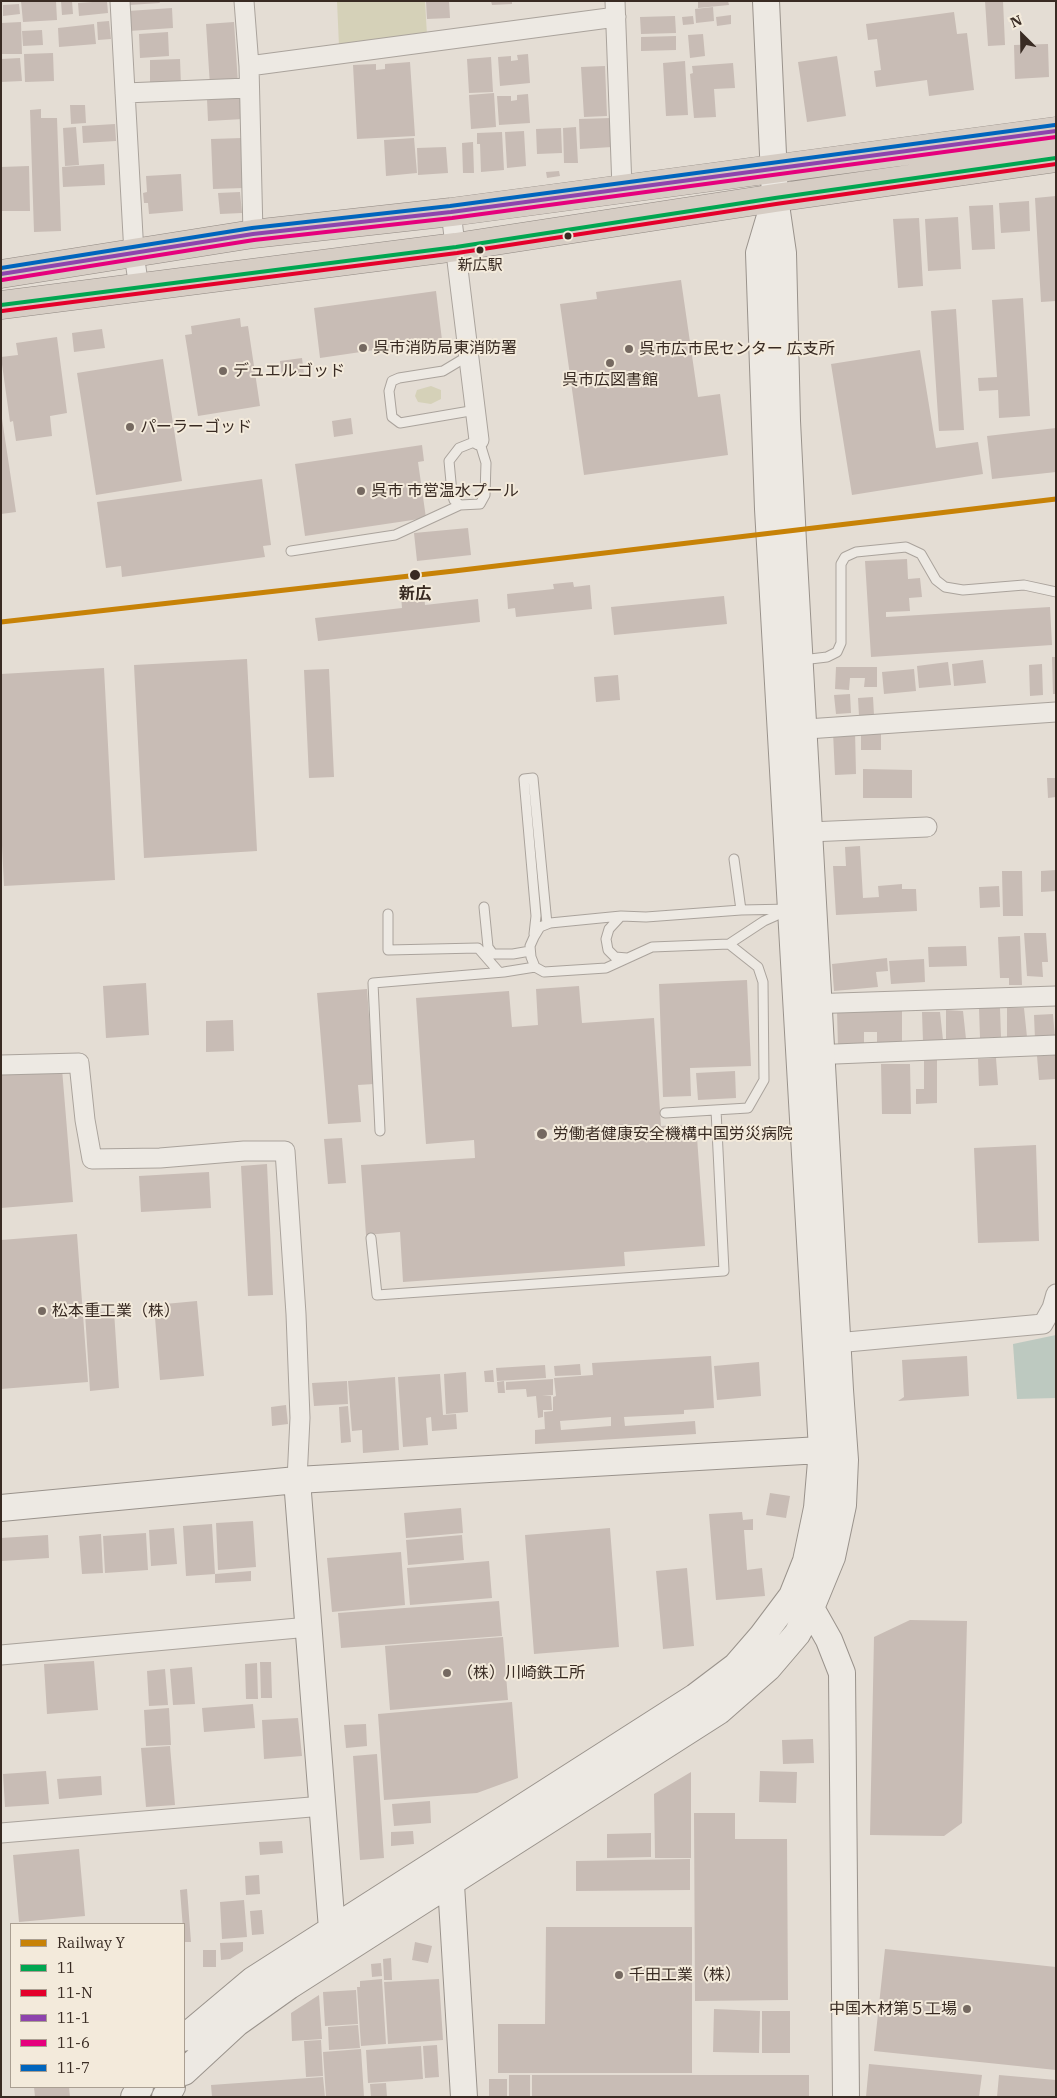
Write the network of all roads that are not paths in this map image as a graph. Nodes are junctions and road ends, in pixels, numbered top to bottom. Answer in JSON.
{"nodes":[{"id":1,"x":120,"y":1,"type":"edge"},
{"id":2,"x":244,"y":1,"type":"edge"},
{"id":3,"x":766,"y":1,"type":"edge"},
{"id":4,"x":615,"y":9,"type":"edge"},
{"id":5,"x":249,"y":66,"type":"junction"},
{"id":6,"x":248,"y":88,"type":"junction"},
{"id":7,"x":125,"y":93,"type":"junction"},
{"id":8,"x":1056,"y":131,"type":"edge"},
{"id":9,"x":1056,"y":158,"type":"edge"},
{"id":10,"x":775,"y":168,"type":"junction"},
{"id":11,"x":622,"y":188,"type":"junction"},
{"id":12,"x":776,"y":198,"type":"junction"},
{"id":13,"x":451,"y":212,"type":"junction"},
{"id":14,"x":253,"y":234,"type":"junction"},
{"id":15,"x":456,"y":247,"type":"junction"},
{"id":16,"x":134,"y":254,"type":"junction"},
{"id":17,"x":1,"y":274,"type":"edge"},
{"id":18,"x":139,"y":288,"type":"junction"},
{"id":19,"x":1,"y":305,"type":"edge"},
{"id":20,"x":469,"y":356,"type":"junction"},
{"id":21,"x":476,"y":410,"type":"junction"},
{"id":22,"x":479,"y":440,"type":"junction"},
{"id":23,"x":460,"y":505,"type":"junction"},
{"id":24,"x":781,"y":544,"type":"junction"},
{"id":25,"x":291,"y":551,"type":"dead end"},
{"id":26,"x":1056,"y":592,"type":"edge"},
{"id":27,"x":799,"y":660,"type":"junction"},
{"id":28,"x":1056,"y":712,"type":"edge"},
{"id":29,"x":792,"y":730,"type":"junction"},
{"id":30,"x":927,"y":827,"type":"dead end"},
{"id":31,"x":809,"y":832,"type":"junction"},
{"id":32,"x":734,"y":859,"type":"dead end"},
{"id":33,"x":484,"y":908,"type":"dead end"},
{"id":34,"x":802,"y":908,"type":"junction"},
{"id":35,"x":741,"y":910,"type":"junction"},
{"id":36,"x":388,"y":914,"type":"dead end"},
{"id":37,"x":621,"y":916,"type":"junction"},
{"id":38,"x":547,"y":924,"type":"junction"},
{"id":39,"x":534,"y":937,"type":"junction"},
{"id":40,"x":729,"y":944,"type":"junction"},
{"id":41,"x":530,"y":951,"type":"junction"},
{"id":42,"x":627,"y":958,"type":"junction"},
{"id":43,"x":535,"y":967,"type":"junction"},
{"id":44,"x":499,"y":972,"type":"junction"},
{"id":45,"x":1056,"y":996,"type":"edge"},
{"id":46,"x":807,"y":1004,"type":"junction"},
{"id":47,"x":1056,"y":1045,"type":"edge"},
{"id":48,"x":810,"y":1055,"type":"junction"},
{"id":49,"x":1,"y":1065,"type":"edge"},
{"id":50,"x":716,"y":1110,"type":"junction"},
{"id":51,"x":665,"y":1113,"type":"dead end"},
{"id":52,"x":380,"y":1131,"type":"dead end"},
{"id":53,"x":371,"y":1238,"type":"dead end"},
{"id":54,"x":1056,"y":1294,"type":"edge"},
{"id":55,"x":827,"y":1344,"type":"junction"},
{"id":56,"x":833,"y":1450,"type":"junction"},
{"id":57,"x":297,"y":1480,"type":"junction"},
{"id":58,"x":1,"y":1508,"type":"edge"},
{"id":59,"x":801,"y":1602,"type":"junction"},
{"id":60,"x":309,"y":1627,"type":"junction"},
{"id":61,"x":1,"y":1655,"type":"edge"},
{"id":62,"x":323,"y":1806,"type":"junction"},
{"id":63,"x":1,"y":1833,"type":"edge"},
{"id":64,"x":449,"y":1853,"type":"junction"},
{"id":65,"x":450,"y":1883,"type":"junction"},
{"id":66,"x":338,"y":1940,"type":"junction"},
{"id":67,"x":185,"y":2037,"type":"edge"},
{"id":68,"x":185,"y":2071,"type":"edge"},
{"id":69,"x":464,"y":2097,"type":"edge"},
{"id":70,"x":846,"y":2097,"type":"edge"}],
"edges":[{"from":1,"to":7,"type":"street"},
{"from":2,"to":5,"type":"street"},
{"from":3,"to":10,"type":"street"},
{"from":4,"to":5,"type":"street"},
{"from":4,"to":11,"type":"street"},
{"from":5,"to":6,"type":"street"},
{"from":6,"to":7,"type":"street"},
{"from":6,"to":14,"type":"street"},
{"from":7,"to":16,"type":"street"},
{"from":8,"to":10,"type":"highway"},
{"from":9,"to":12,"type":"highway"},
{"from":10,"to":11,"type":"highway"},
{"from":10,"to":12,"type":"street"},
{"from":11,"to":13,"type":"highway"},
{"from":12,"to":15,"type":"highway"},
{"from":12,"to":24,"type":"street"},
{"from":13,"to":14,"type":"highway"},
{"from":13,"to":15,"type":"street"},
{"from":14,"to":16,"type":"highway"},
{"from":15,"to":18,"type":"highway"},
{"from":15,"to":20,"type":"street"},
{"from":16,"to":17,"type":"highway"},
{"from":16,"to":18,"type":"street"},
{"from":18,"to":19,"type":"highway"},
{"from":20,"to":21,"type":"street"},
{"from":20,"to":21,"type":"lane"},
{"from":21,"to":22,"type":"street"},
{"from":22,"to":23,"type":"lane"},
{"from":22,"to":23,"type":"lane"},
{"from":23,"to":25,"type":"lane"},
{"from":24,"to":27,"type":"street"},
{"from":24,"to":29,"type":"street"},
{"from":26,"to":27,"type":"lane"},
{"from":27,"to":29,"type":"street"},
{"from":28,"to":29,"type":"street"},
{"from":29,"to":31,"type":"street"},
{"from":29,"to":34,"type":"street"},
{"from":30,"to":31,"type":"street"},
{"from":31,"to":34,"type":"street"},
{"from":32,"to":35,"type":"lane"},
{"from":33,"to":41,"type":"lane"},
{"from":34,"to":35,"type":"lane"},
{"from":34,"to":40,"type":"lane"},
{"from":34,"to":46,"type":"street"},
{"from":35,"to":37,"type":"lane"},
{"from":36,"to":44,"type":"lane"},
{"from":37,"to":38,"type":"lane"},
{"from":37,"to":42,"type":"lane"},
{"from":38,"to":39,"type":"lane"},
{"from":38,"to":39,"type":"lane"},
{"from":39,"to":41,"type":"lane"},
{"from":40,"to":42,"type":"lane"},
{"from":40,"to":50,"type":"lane"},
{"from":41,"to":43,"type":"lane"},
{"from":42,"to":43,"type":"lane"},
{"from":43,"to":44,"type":"lane"},
{"from":44,"to":52,"type":"lane"},
{"from":45,"to":46,"type":"street"},
{"from":46,"to":48,"type":"street"},
{"from":47,"to":48,"type":"street"},
{"from":48,"to":55,"type":"street"},
{"from":49,"to":57,"type":"street"},
{"from":50,"to":51,"type":"lane"},
{"from":50,"to":53,"type":"lane"},
{"from":54,"to":55,"type":"street"},
{"from":55,"to":56,"type":"street"},
{"from":56,"to":57,"type":"street"},
{"from":56,"to":59,"type":"street"},
{"from":57,"to":58,"type":"street"},
{"from":57,"to":60,"type":"street"},
{"from":59,"to":64,"type":"street"},
{"from":59,"to":65,"type":"street"},
{"from":59,"to":70,"type":"street"},
{"from":60,"to":61,"type":"street"},
{"from":60,"to":62,"type":"street"},
{"from":62,"to":63,"type":"street"},
{"from":62,"to":66,"type":"street"},
{"from":64,"to":65,"type":"street"},
{"from":64,"to":66,"type":"street"},
{"from":65,"to":66,"type":"street"},
{"from":65,"to":69,"type":"street"},
{"from":66,"to":67,"type":"street"},
{"from":66,"to":68,"type":"street"}]}
